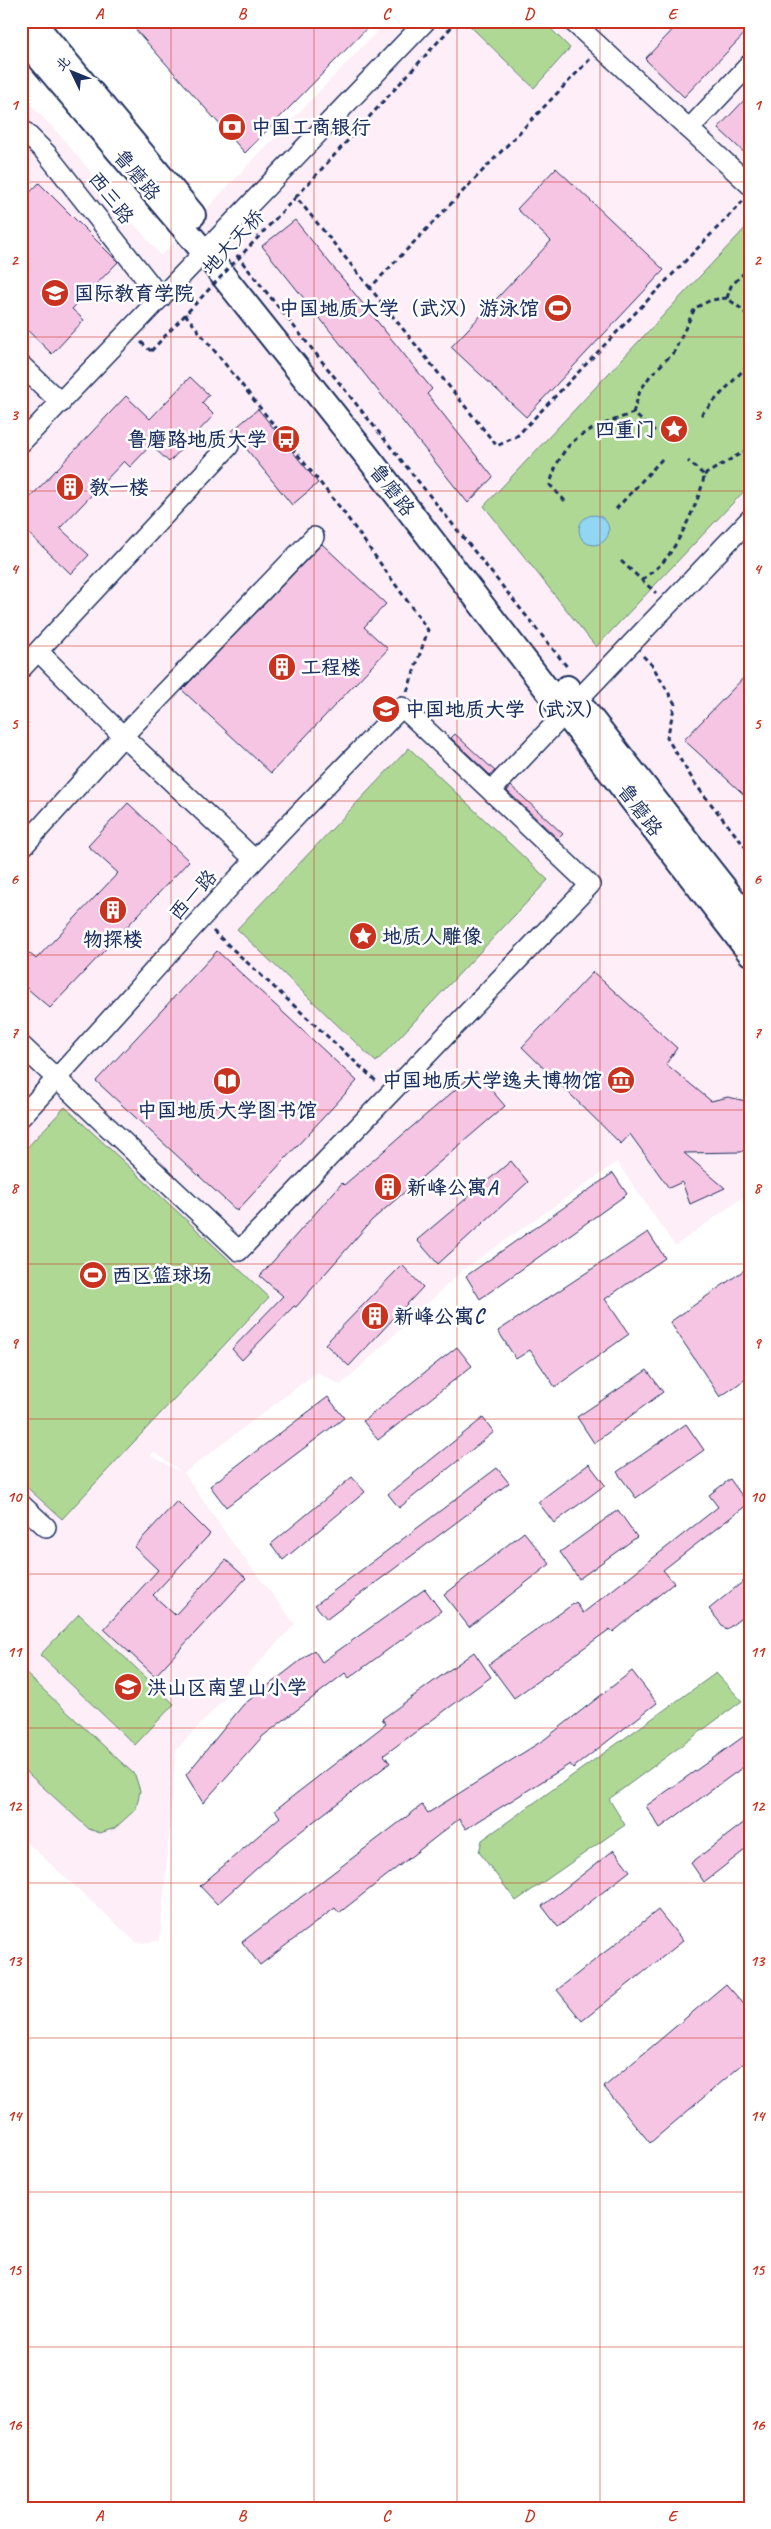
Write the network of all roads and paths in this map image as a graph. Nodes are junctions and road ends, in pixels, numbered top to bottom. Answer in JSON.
{"nodes":[{"id":1,"x":32,"y":21,"type":"edge"},
{"id":2,"x":426,"y":21,"type":"edge"},
{"id":3,"x":457,"y":21,"type":"edge"},
{"id":4,"x":572,"y":21,"type":"edge"},
{"id":5,"x":21,"y":36,"type":"edge"},
{"id":6,"x":600,"y":47,"type":"junction"},
{"id":7,"x":750,"y":64,"type":"edge"},
{"id":8,"x":21,"y":128,"type":"edge"},
{"id":9,"x":689,"y":129,"type":"junction"},
{"id":10,"x":750,"y":185,"type":"edge"},
{"id":11,"x":750,"y":194,"type":"edge"},
{"id":12,"x":296,"y":197,"type":"junction"},
{"id":13,"x":214,"y":244,"type":"junction"},
{"id":14,"x":750,"y":267,"type":"edge"},
{"id":15,"x":370,"y":288,"type":"junction"},
{"id":16,"x":161,"y":298,"type":"junction"},
{"id":17,"x":727,"y":298,"type":"junction"},
{"id":18,"x":185,"y":314,"type":"junction"},
{"id":19,"x":750,"y":320,"type":"edge"},
{"id":20,"x":151,"y":351,"type":"dead end"},
{"id":21,"x":750,"y":363,"type":"edge"},
{"id":22,"x":21,"y":364,"type":"edge"},
{"id":23,"x":61,"y":403,"type":"junction"},
{"id":24,"x":633,"y":413,"type":"junction"},
{"id":25,"x":701,"y":415,"type":"dead end"},
{"id":26,"x":656,"y":432,"type":"dead end"},
{"id":27,"x":21,"y":443,"type":"edge"},
{"id":28,"x":229,"y":446,"type":"dead end"},
{"id":29,"x":750,"y":448,"type":"edge"},
{"id":30,"x":663,"y":458,"type":"dead end"},
{"id":31,"x":688,"y":461,"type":"dead end"},
{"id":32,"x":704,"y":475,"type":"junction"},
{"id":33,"x":565,"y":501,"type":"dead end"},
{"id":34,"x":616,"y":509,"type":"dead end"},
{"id":35,"x":750,"y":520,"type":"edge"},
{"id":36,"x":314,"y":537,"type":"dead end"},
{"id":37,"x":621,"y":561,"type":"dead end"},
{"id":38,"x":642,"y":580,"type":"junction"},
{"id":39,"x":670,"y":605,"type":"junction"},
{"id":40,"x":632,"y":645,"type":"junction"},
{"id":41,"x":27,"y":658,"type":"edge"},
{"id":42,"x":577,"y":702,"type":"junction"},
{"id":43,"x":402,"y":707,"type":"junction"},
{"id":44,"x":124,"y":736,"type":"junction"},
{"id":45,"x":491,"y":791,"type":"junction"},
{"id":46,"x":21,"y":848,"type":"edge"},
{"id":47,"x":750,"y":853,"type":"edge"},
{"id":48,"x":255,"y":860,"type":"junction"},
{"id":49,"x":201,"y":920,"type":"junction"},
{"id":50,"x":750,"y":921,"type":"edge"},
{"id":51,"x":750,"y":953,"type":"edge"},
{"id":52,"x":21,"y":1045,"type":"edge"},
{"id":53,"x":57,"y":1078,"type":"junction"},
{"id":54,"x":390,"y":1094,"type":"junction"},
{"id":55,"x":21,"y":1117,"type":"edge"},
{"id":56,"x":21,"y":1504,"type":"edge"},
{"id":57,"x":46,"y":1527,"type":"dead end"}],
"edges":[{"from":1,"to":13,"type":"main road","name":"鲁磨路"},
{"from":2,"to":13,"type":"street"},
{"from":3,"to":12,"type":"path","name":"地大天桥"},
{"from":4,"to":6,"type":"street"},
{"from":5,"to":13,"type":"main road","name":"鲁磨路"},
{"from":6,"to":9,"type":"street"},
{"from":6,"to":15,"type":"path"},
{"from":7,"to":9,"type":"street"},
{"from":8,"to":16,"type":"street","name":"西三路"},
{"from":9,"to":10,"type":"street"},
{"from":11,"to":15,"type":"path"},
{"from":12,"to":15,"type":"path"},
{"from":12,"to":18,"type":"path","name":"地大天桥","bridge":true},
{"from":13,"to":16,"type":"street"},
{"from":13,"to":42,"type":"main road","name":"鲁磨路"},
{"from":13,"to":42,"type":"path"},
{"from":14,"to":17,"type":"path"},
{"from":16,"to":23,"type":"street"},
{"from":17,"to":19,"type":"path"},
{"from":17,"to":24,"type":"path"},
{"from":18,"to":20,"type":"path","name":"地大天桥","bridge":true},
{"from":18,"to":43,"type":"path"},
{"from":21,"to":25,"type":"path"},
{"from":22,"to":23,"type":"street"},
{"from":23,"to":27,"type":"street"},
{"from":24,"to":26,"type":"path"},
{"from":24,"to":33,"type":"path"},
{"from":28,"to":41,"type":"street"},
{"from":29,"to":32,"type":"path"},
{"from":30,"to":34,"type":"path"},
{"from":31,"to":32,"type":"path"},
{"from":32,"to":38,"type":"path"},
{"from":35,"to":39,"type":"street"},
{"from":36,"to":44,"type":"street"},
{"from":37,"to":38,"type":"path"},
{"from":38,"to":39,"type":"path"},
{"from":39,"to":40,"type":"street"},
{"from":40,"to":42,"type":"street"},
{"from":40,"to":47,"type":"path"},
{"from":41,"to":44,"type":"street"},
{"from":42,"to":45,"type":"street"},
{"from":42,"to":50,"type":"main road","name":"鲁磨路"},
{"from":42,"to":51,"type":"main road","name":"鲁磨路"},
{"from":43,"to":45,"type":"street"},
{"from":43,"to":48,"type":"street","name":"西一路"},
{"from":44,"to":46,"type":"street"},
{"from":44,"to":48,"type":"street"},
{"from":45,"to":54,"type":"street"},
{"from":48,"to":49,"type":"street","name":"西一路"},
{"from":49,"to":53,"type":"street","name":"西一路"},
{"from":49,"to":54,"type":"path"},
{"from":52,"to":53,"type":"street"},
{"from":53,"to":54,"type":"street"},
{"from":53,"to":55,"type":"street","name":"西一路"},
{"from":56,"to":57,"type":"street"}]}
